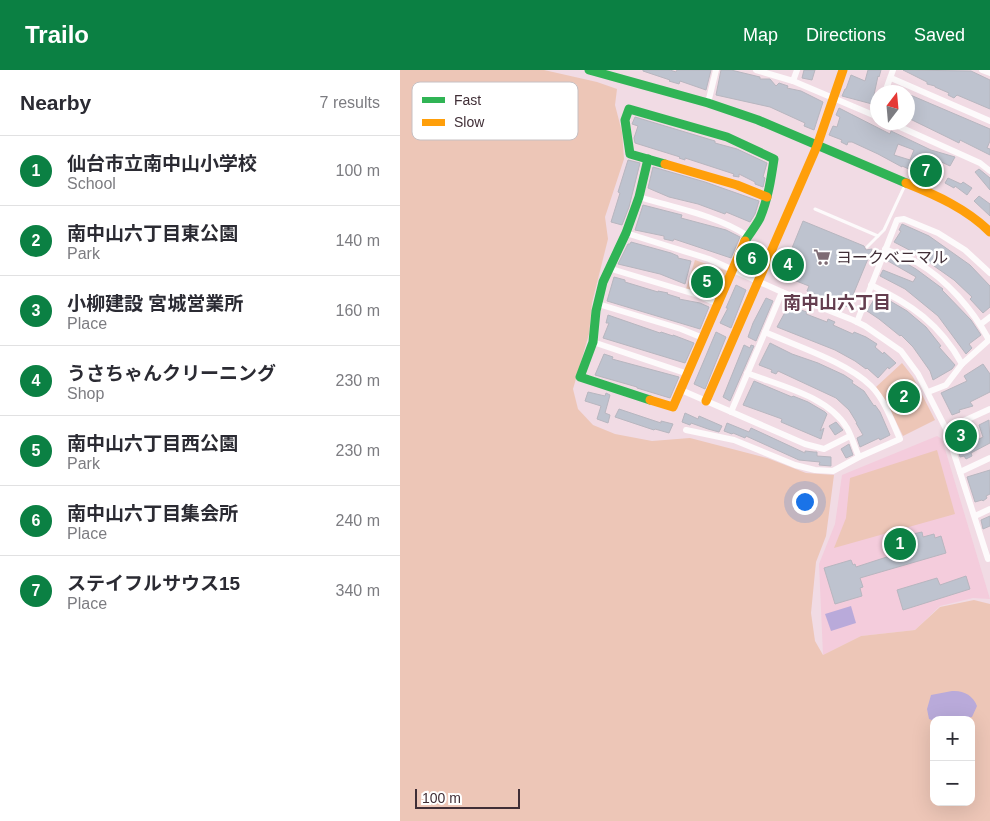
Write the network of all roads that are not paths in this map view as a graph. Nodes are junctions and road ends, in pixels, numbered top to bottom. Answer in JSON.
{"nodes":[{"id":1,"x":589,"y":70,"type":"edge"},
{"id":2,"x":716,"y":70,"type":"edge"},
{"id":3,"x":757,"y":70,"type":"edge"},
{"id":4,"x":797,"y":70,"type":"edge"},
{"id":5,"x":844,"y":70,"type":"edge"},
{"id":6,"x":893,"y":70,"type":"edge"},
{"id":7,"x":982,"y":70,"type":"edge"},
{"id":8,"x":990,"y":73,"type":"edge"},
{"id":9,"x":890,"y":78,"type":"junction"},
{"id":10,"x":793,"y":81,"type":"junction"},
{"id":11,"x":888,"y":85,"type":"edge"},
{"id":12,"x":834,"y":98,"type":"junction"},
{"id":13,"x":708,"y":103,"type":"junction"},
{"id":14,"x":870,"y":112,"type":"edge"},
{"id":15,"x":990,"y":121,"type":"edge"},
{"id":16,"x":907,"y":130,"type":"edge"},
{"id":17,"x":817,"y":146,"type":"junction"},
{"id":18,"x":648,"y":159,"type":"junction"},
{"id":19,"x":990,"y":171,"type":"edge"},
{"id":20,"x":906,"y":182,"type":"junction"},
{"id":21,"x":638,"y":197,"type":"junction"},
{"id":22,"x":768,"y":197,"type":"junction"},
{"id":23,"x":815,"y":209,"type":"dead end"},
{"id":24,"x":990,"y":232,"type":"edge"},
{"id":25,"x":626,"y":233,"type":"junction"},
{"id":26,"x":748,"y":236,"type":"junction"},
{"id":27,"x":878,"y":236,"type":"junction"},
{"id":28,"x":867,"y":247,"type":"dead end"},
{"id":29,"x":885,"y":249,"type":"junction"},
{"id":30,"x":608,"y":268,"type":"junction"},
{"id":31,"x":732,"y":269,"type":"junction"},
{"id":32,"x":990,"y":273,"type":"edge"},
{"id":33,"x":758,"y":281,"type":"junction"},
{"id":34,"x":872,"y":284,"type":"junction"},
{"id":35,"x":782,"y":292,"type":"junction"},
{"id":36,"x":598,"y":304,"type":"junction"},
{"id":37,"x":718,"y":304,"type":"junction"},
{"id":38,"x":990,"y":317,"type":"edge"},
{"id":39,"x":857,"y":322,"type":"junction"},
{"id":40,"x":980,"y":324,"type":"junction"},
{"id":41,"x":765,"y":332,"type":"junction"},
{"id":42,"x":703,"y":338,"type":"junction"},
{"id":43,"x":593,"y":342,"type":"junction"},
{"id":44,"x":962,"y":364,"type":"junction"},
{"id":45,"x":747,"y":373,"type":"junction"},
{"id":46,"x":688,"y":374,"type":"junction"},
{"id":47,"x":681,"y":390,"type":"junction"},
{"id":48,"x":928,"y":392,"type":"junction"},
{"id":49,"x":706,"y":401,"type":"junction"},
{"id":50,"x":990,"y":408,"type":"edge"},
{"id":51,"x":731,"y":412,"type":"junction"},
{"id":52,"x":946,"y":429,"type":"junction"},
{"id":53,"x":686,"y":430,"type":"dead end"},
{"id":54,"x":850,"y":436,"type":"junction"},
{"id":55,"x":859,"y":457,"type":"junction"},
{"id":56,"x":990,"y":458,"type":"edge"},
{"id":57,"x":960,"y":472,"type":"junction"},
{"id":58,"x":990,"y":509,"type":"edge"},
{"id":59,"x":975,"y":516,"type":"junction"},
{"id":60,"x":990,"y":558,"type":"edge"}],
"edges":[{"from":1,"to":13,"type":"street"},
{"from":2,"to":13,"type":"street"},
{"from":3,"to":10,"type":"street"},
{"from":4,"to":10,"type":"street"},
{"from":5,"to":12,"type":"street"},
{"from":6,"to":9,"type":"street"},
{"from":7,"to":8,"type":"street"},
{"from":9,"to":11,"type":"street"},
{"from":9,"to":15,"type":"street"},
{"from":10,"to":12,"type":"street"},
{"from":12,"to":14,"type":"street"},
{"from":12,"to":17,"type":"street"},
{"from":13,"to":17,"type":"street"},
{"from":16,"to":19,"type":"street"},
{"from":17,"to":20,"type":"street"},
{"from":17,"to":33,"type":"street"},
{"from":18,"to":21,"type":"street"},
{"from":18,"to":22,"type":"street"},
{"from":18,"to":22,"type":"street"},
{"from":20,"to":24,"type":"street"},
{"from":20,"to":27,"type":"lane"},
{"from":21,"to":25,"type":"street"},
{"from":21,"to":26,"type":"street"},
{"from":22,"to":26,"type":"street"},
{"from":23,"to":27,"type":"lane"},
{"from":25,"to":30,"type":"street"},
{"from":25,"to":31,"type":"street"},
{"from":26,"to":31,"type":"street"},
{"from":27,"to":28,"type":"lane"},
{"from":29,"to":32,"type":"street"},
{"from":29,"to":34,"type":"street"},
{"from":29,"to":40,"type":"street"},
{"from":30,"to":36,"type":"street"},
{"from":30,"to":37,"type":"street"},
{"from":31,"to":33,"type":"street"},
{"from":31,"to":37,"type":"street"},
{"from":33,"to":35,"type":"street"},
{"from":33,"to":49,"type":"street"},
{"from":34,"to":39,"type":"street"},
{"from":34,"to":44,"type":"street"},
{"from":35,"to":39,"type":"street"},
{"from":35,"to":41,"type":"street"},
{"from":36,"to":42,"type":"street"},
{"from":36,"to":43,"type":"street"},
{"from":37,"to":42,"type":"street"},
{"from":38,"to":40,"type":"street"},
{"from":39,"to":48,"type":"street"},
{"from":40,"to":44,"type":"street"},
{"from":41,"to":45,"type":"street"},
{"from":41,"to":55,"type":"street"},
{"from":42,"to":46,"type":"street"},
{"from":43,"to":46,"type":"street"},
{"from":43,"to":47,"type":"street"},
{"from":44,"to":48,"type":"street"},
{"from":45,"to":51,"type":"street"},
{"from":45,"to":54,"type":"street"},
{"from":46,"to":47,"type":"street"},
{"from":47,"to":49,"type":"street"},
{"from":48,"to":52,"type":"street"},
{"from":49,"to":51,"type":"street"},
{"from":50,"to":52,"type":"street"},
{"from":51,"to":54,"type":"street"},
{"from":52,"to":57,"type":"street"},
{"from":53,"to":55,"type":"street"},
{"from":54,"to":55,"type":"street"},
{"from":56,"to":57,"type":"street"},
{"from":57,"to":59,"type":"street"},
{"from":58,"to":59,"type":"street"},
{"from":59,"to":60,"type":"street"}]}
